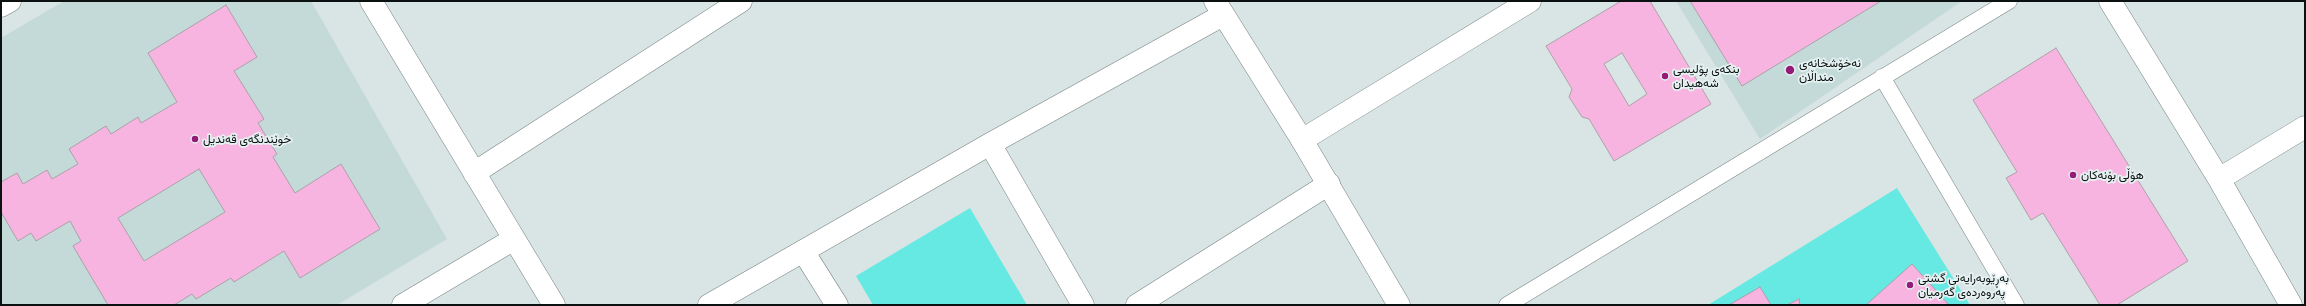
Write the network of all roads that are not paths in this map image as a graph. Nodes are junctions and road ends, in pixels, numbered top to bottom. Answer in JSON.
{"nodes":[{"id":1,"x":10,"y":1,"type":"edge"},
{"id":2,"x":371,"y":1,"type":"edge"},
{"id":3,"x":741,"y":1,"type":"edge"},
{"id":4,"x":1530,"y":1,"type":"edge"},
{"id":5,"x":2009,"y":1,"type":"edge"},
{"id":6,"x":2110,"y":1,"type":"edge"},
{"id":7,"x":1,"y":6,"type":"edge"},
{"id":8,"x":1219,"y":8,"type":"edge"},
{"id":9,"x":1882,"y":77,"type":"junction"},
{"id":10,"x":2305,"y":127,"type":"edge"},
{"id":11,"x":1302,"y":140,"type":"junction"},
{"id":12,"x":990,"y":144,"type":"junction"},
{"id":13,"x":474,"y":172,"type":"junction"},
{"id":14,"x":2219,"y":179,"type":"junction"},
{"id":15,"x":1329,"y":184,"type":"junction"},
{"id":16,"x":514,"y":239,"type":"junction"},
{"id":17,"x":803,"y":251,"type":"junction"},
{"id":18,"x":403,"y":305,"type":"edge"},
{"id":19,"x":554,"y":305,"type":"edge"},
{"id":20,"x":709,"y":305,"type":"edge"},
{"id":21,"x":837,"y":305,"type":"edge"},
{"id":22,"x":1083,"y":305,"type":"edge"},
{"id":23,"x":1137,"y":305,"type":"edge"},
{"id":24,"x":1399,"y":305,"type":"edge"},
{"id":25,"x":1506,"y":305,"type":"edge"},
{"id":26,"x":2016,"y":305,"type":"edge"},
{"id":27,"x":2291,"y":305,"type":"edge"}],
"edges":[{"from":1,"to":7,"type":"street"},
{"from":2,"to":13,"type":"street"},
{"from":3,"to":13,"type":"street"},
{"from":4,"to":11,"type":"street"},
{"from":5,"to":9,"type":"lane"},
{"from":6,"to":14,"type":"street"},
{"from":8,"to":11,"type":"street"},
{"from":8,"to":12,"type":"street"},
{"from":9,"to":25,"type":"lane"},
{"from":9,"to":26,"type":"lane"},
{"from":10,"to":14,"type":"street"},
{"from":11,"to":15,"type":"street"},
{"from":12,"to":17,"type":"street"},
{"from":12,"to":22,"type":"street"},
{"from":13,"to":16,"type":"street"},
{"from":14,"to":27,"type":"street"},
{"from":15,"to":23,"type":"street"},
{"from":15,"to":24,"type":"street"},
{"from":16,"to":18,"type":"street"},
{"from":16,"to":19,"type":"street"},
{"from":17,"to":20,"type":"street"},
{"from":17,"to":21,"type":"street"}]}
